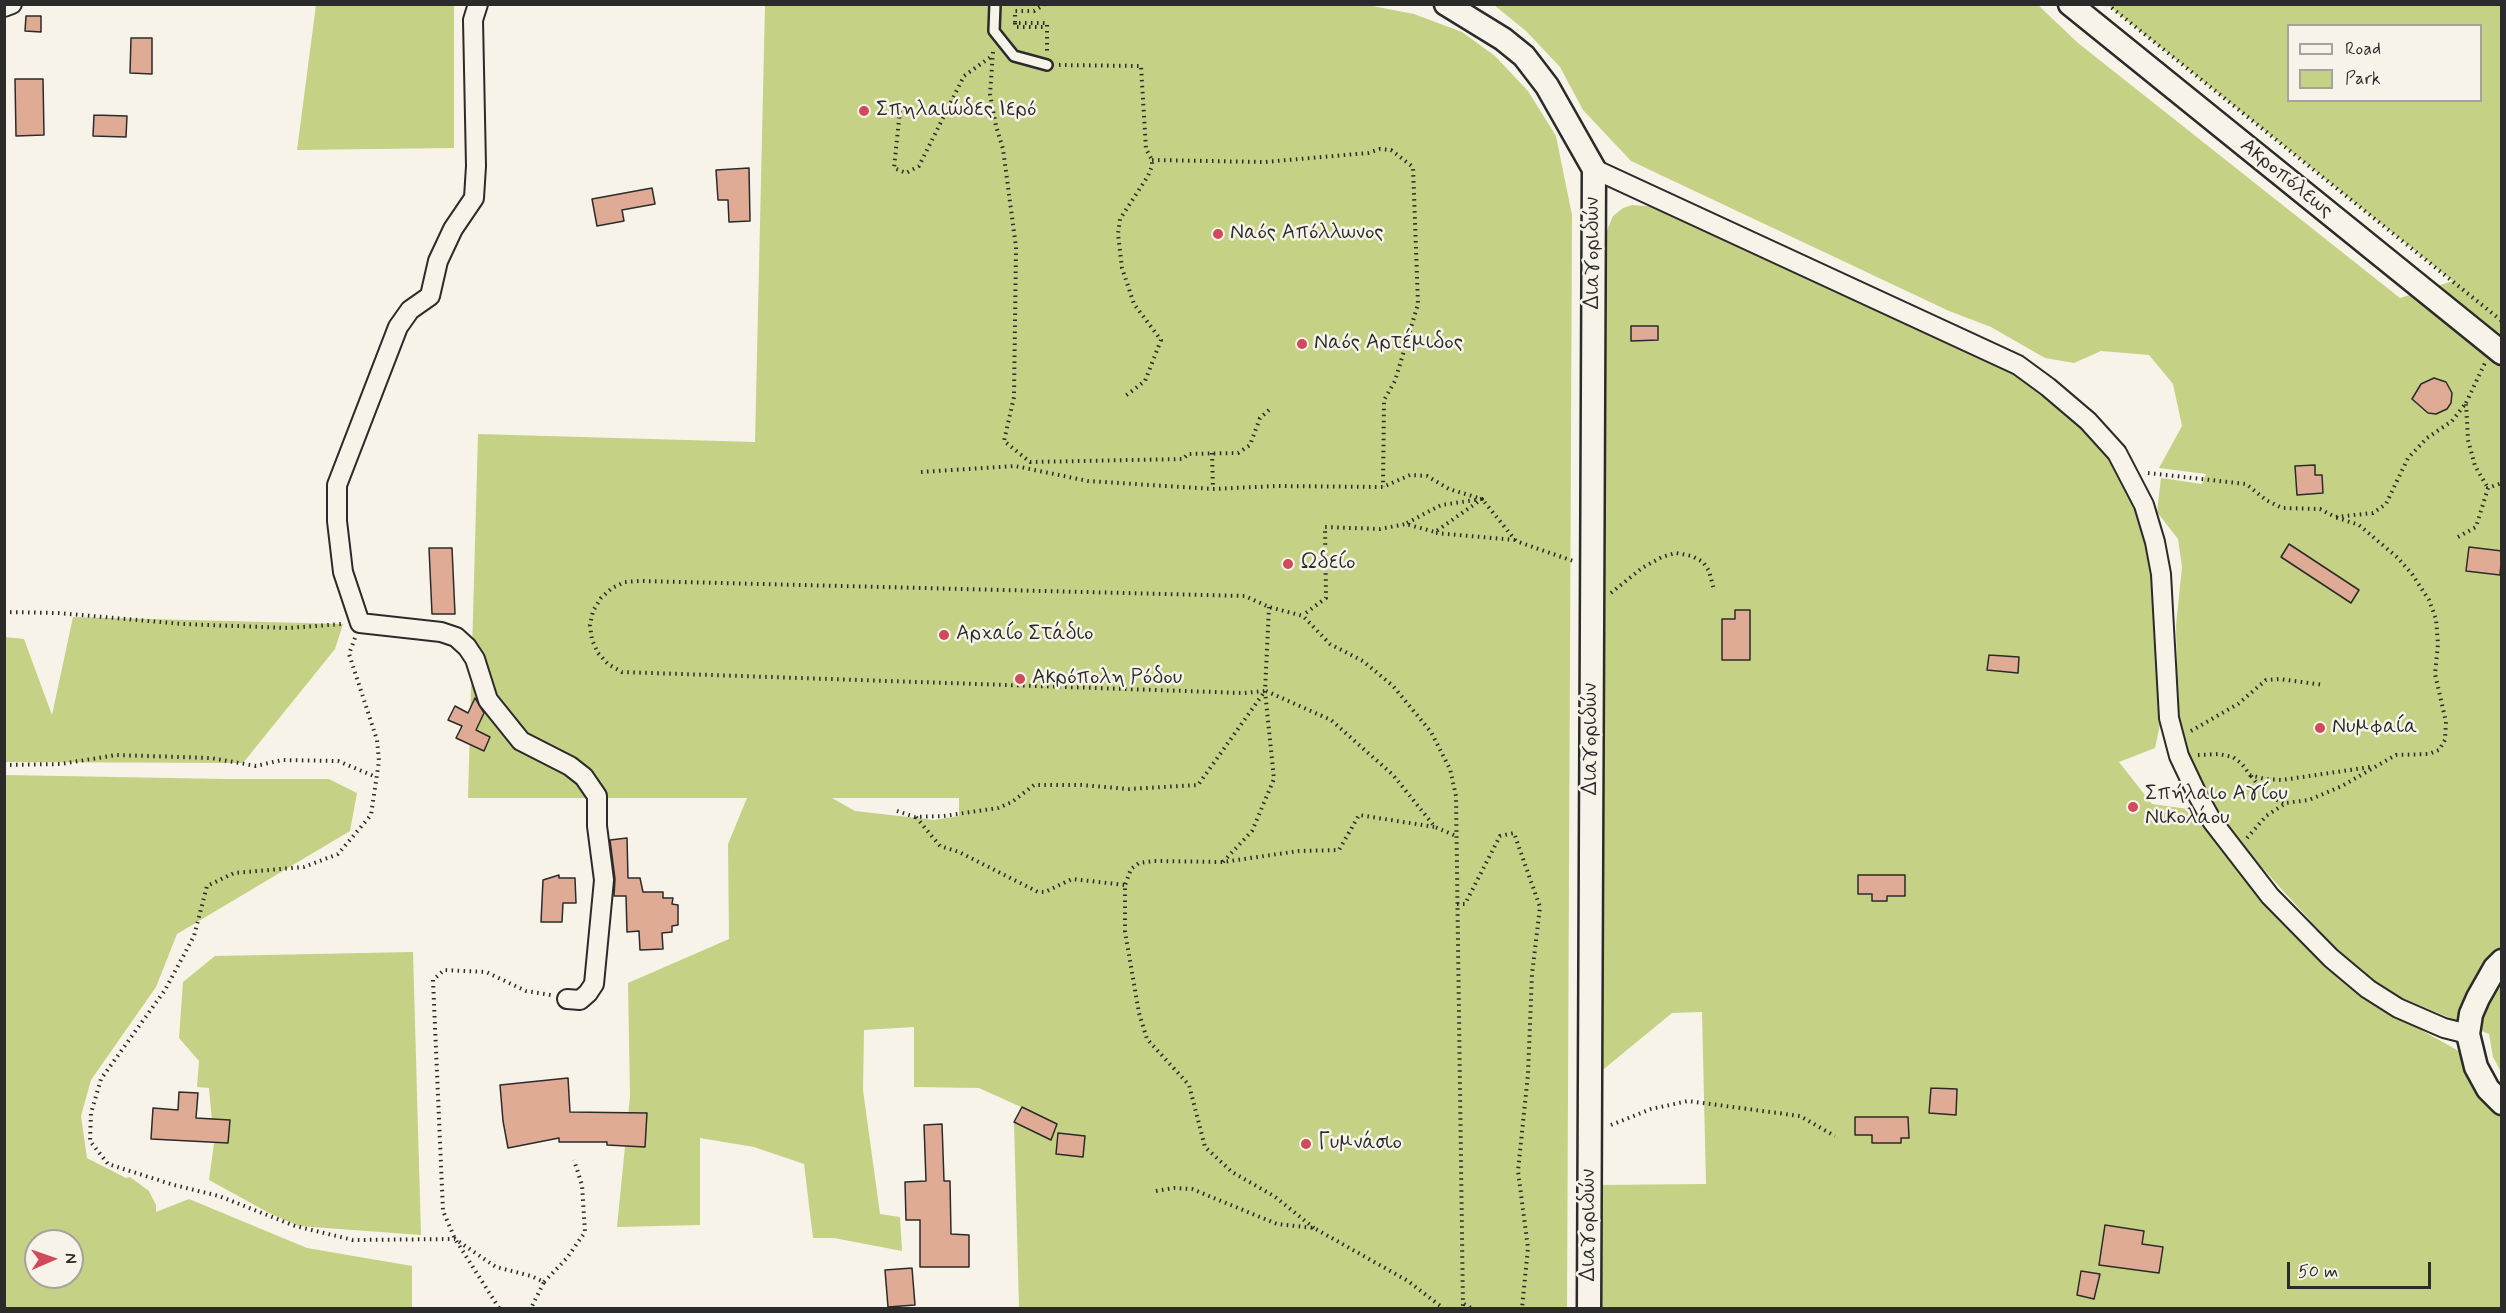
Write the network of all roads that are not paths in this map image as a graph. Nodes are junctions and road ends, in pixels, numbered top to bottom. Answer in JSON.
{"nodes":[{"id":1,"x":12,"y":4,"type":"edge"},
{"id":2,"x":478,"y":4,"type":"edge"},
{"id":3,"x":995,"y":4,"type":"edge"},
{"id":4,"x":1446,"y":4,"type":"edge"},
{"id":5,"x":2070,"y":4,"type":"edge"},
{"id":6,"x":4,"y":7,"type":"edge"},
{"id":7,"x":1047,"y":65,"type":"road end"},
{"id":8,"x":1594,"y":169,"type":"junction"},
{"id":9,"x":2499,"y":351,"type":"edge"},
{"id":10,"x":2502,"y":961,"type":"edge"},
{"id":11,"x":567,"y":999,"type":"road end"},
{"id":12,"x":2468,"y":1034,"type":"junction"},
{"id":13,"x":2502,"y":1103,"type":"edge"},
{"id":14,"x":1589,"y":1308,"type":"edge"}],
"edges":[{"from":1,"to":6,"type":"street"},
{"from":2,"to":11,"type":"street"},
{"from":3,"to":7,"type":"lane"},
{"from":4,"to":8,"type":"street"},
{"from":5,"to":9,"type":"street","name":"Ακροπόλεως"},
{"from":8,"to":12,"type":"street"},
{"from":8,"to":14,"type":"street","name":"Διαγοριδών"},
{"from":10,"to":12,"type":"street"},
{"from":12,"to":13,"type":"street"}]}
